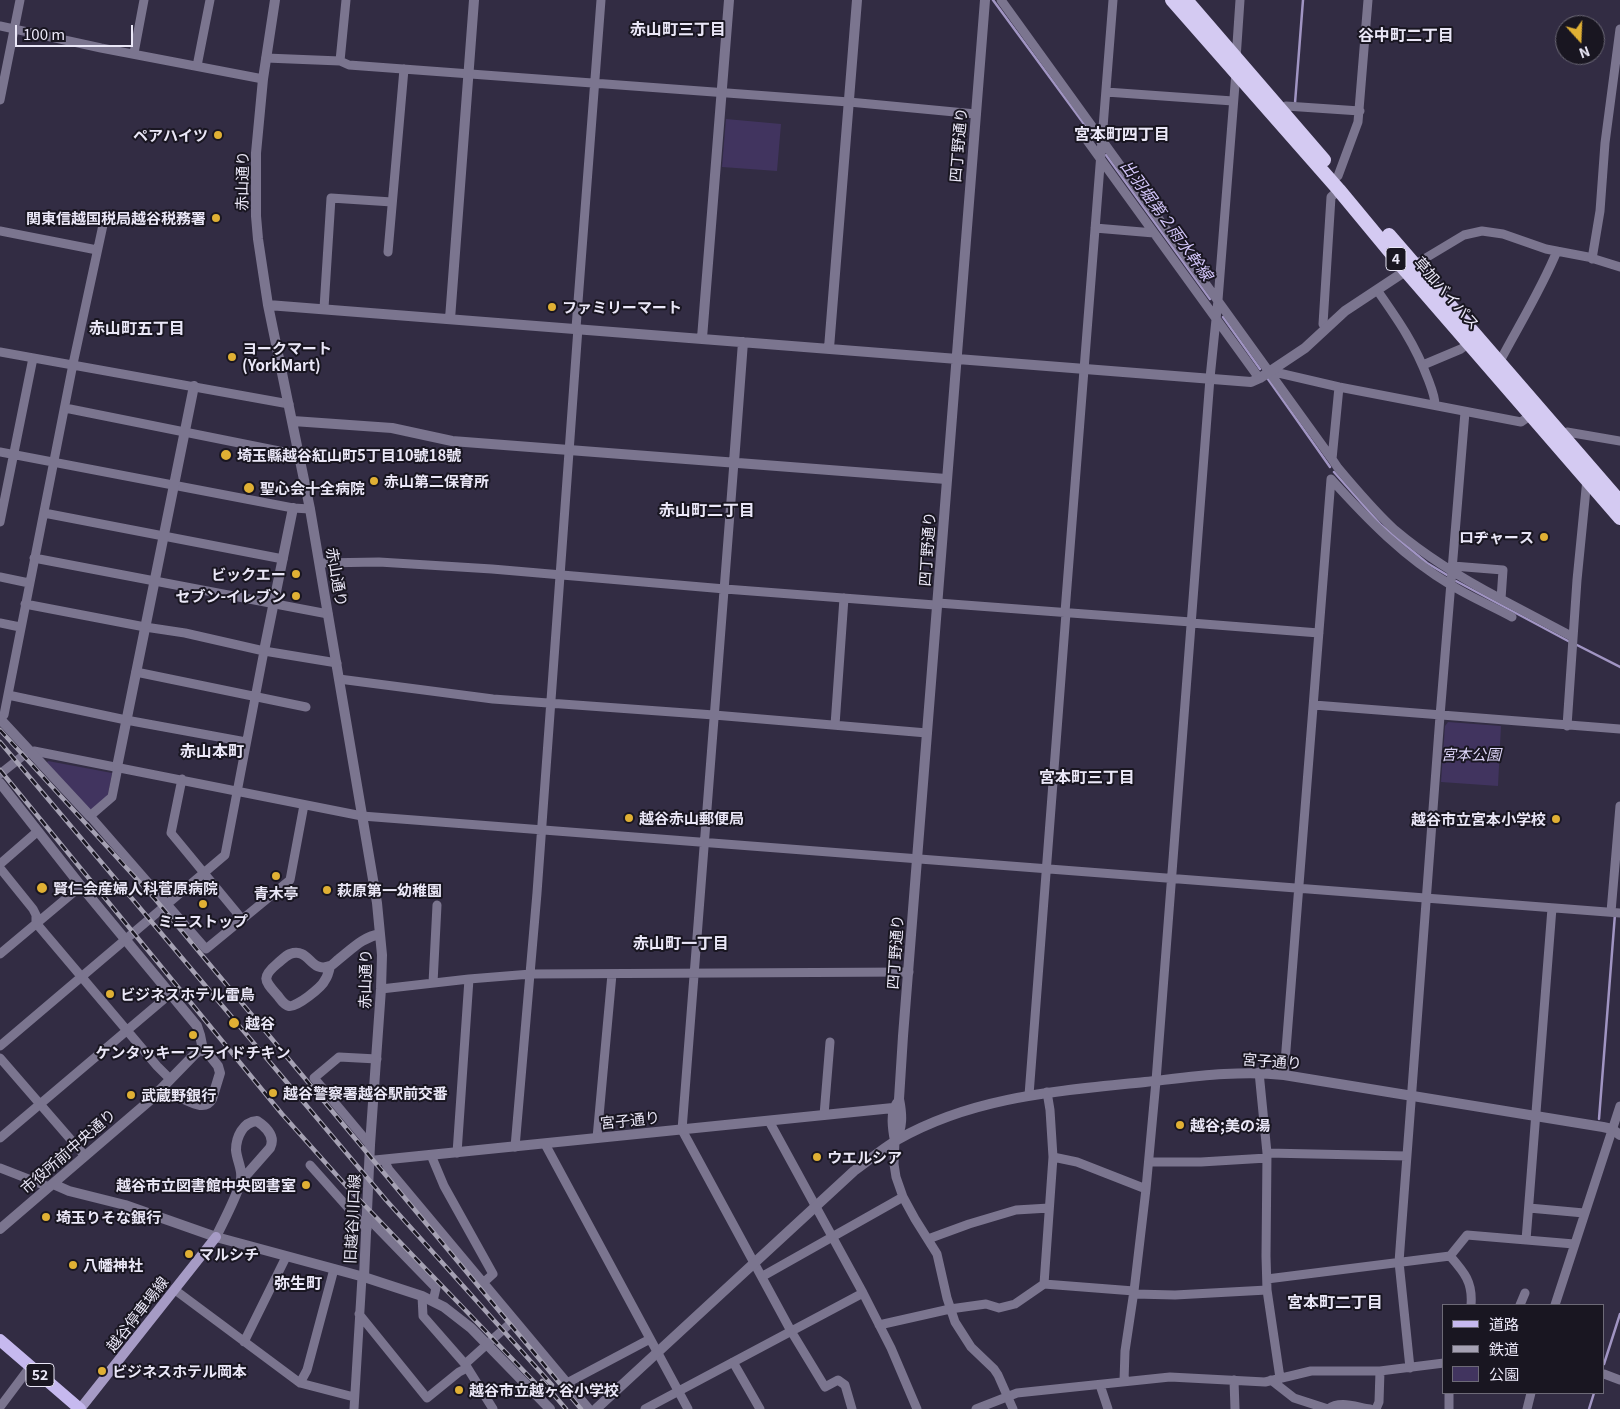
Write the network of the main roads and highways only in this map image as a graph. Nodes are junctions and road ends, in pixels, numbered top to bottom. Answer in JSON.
{"nodes":[{"id":1,"x":1172,"y":0,"type":"edge"},
{"id":2,"x":1186,"y":0,"type":"edge"},
{"id":3,"x":1339,"y":183,"type":"junction"},
{"id":4,"x":1410,"y":268,"type":"junction"},
{"id":5,"x":1620,"y":502,"type":"edge"},
{"id":6,"x":1620,"y":518,"type":"edge"},
{"id":7,"x":216,"y":1237,"type":"road end"},
{"id":8,"x":0,"y":1340,"type":"edge"},
{"id":9,"x":80,"y":1409,"type":"edge"}],
"edges":[{"from":1,"to":3,"type":"highway","name":"草加バイパス","number":"4"},
{"from":2,"to":3,"type":"highway","name":"草加バイパス","number":"4"},
{"from":3,"to":4,"type":"highway","name":"草加バイパス","number":"4"},
{"from":4,"to":5,"type":"highway","name":"草加バイパス","number":"4"},
{"from":4,"to":6,"type":"highway","name":"草加バイパス","number":"4"},
{"from":7,"to":9,"type":"main road","name":"越谷停車場線"},
{"from":8,"to":9,"type":"main road","number":"52"}]}
